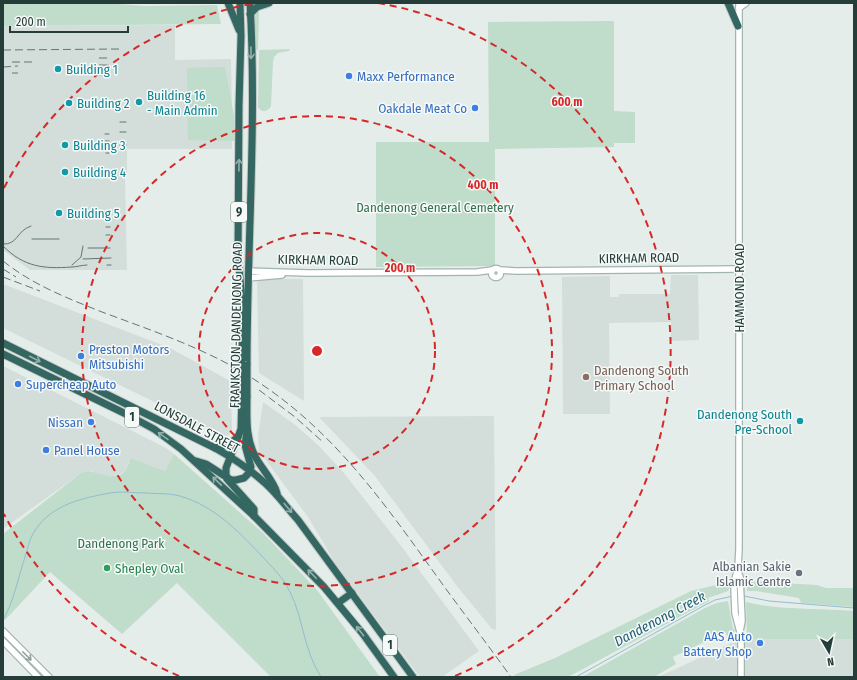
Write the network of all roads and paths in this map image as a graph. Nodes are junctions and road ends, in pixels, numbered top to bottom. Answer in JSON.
{"nodes":[{"id":1,"x":228,"y":3,"type":"edge"},
{"id":2,"x":240,"y":3,"type":"edge"},
{"id":3,"x":250,"y":3,"type":"edge"},
{"id":4,"x":269,"y":3,"type":"edge"},
{"id":5,"x":728,"y":3,"type":"edge"},
{"id":6,"x":746,"y":3,"type":"edge"},
{"id":7,"x":739,"y":5,"type":"edge"},
{"id":8,"x":250,"y":14,"type":"junction"},
{"id":9,"x":738,"y":26,"type":"junction"},
{"id":10,"x":241,"y":36,"type":"junction"},
{"id":11,"x":239,"y":115,"type":"junction"},
{"id":12,"x":252,"y":115,"type":"junction"},
{"id":13,"x":239,"y":180,"type":"junction"},
{"id":14,"x":251,"y":180,"type":"junction"},
{"id":15,"x":739,"y":269,"type":"junction"},
{"id":16,"x":240,"y":274,"type":"junction"},
{"id":17,"x":248,"y":274,"type":"junction"},
{"id":18,"x":3,"y":343,"type":"edge"},
{"id":19,"x":3,"y":354,"type":"edge"},
{"id":20,"x":245,"y":363,"type":"junction"},
{"id":21,"x":68,"y":376,"type":"junction"},
{"id":22,"x":64,"y":383,"type":"junction"},
{"id":23,"x":245,"y":395,"type":"junction"},
{"id":24,"x":247,"y":430,"type":"junction"},
{"id":25,"x":240,"y":435,"type":"junction"},
{"id":26,"x":215,"y":448,"type":"junction"},
{"id":27,"x":231,"y":457,"type":"junction"},
{"id":28,"x":194,"y":460,"type":"junction"},
{"id":29,"x":250,"y":471,"type":"junction"},
{"id":30,"x":226,"y":477,"type":"junction"},
{"id":31,"x":278,"y":496,"type":"junction"},
{"id":32,"x":254,"y":516,"type":"junction"},
{"id":33,"x":352,"y":593,"type":"junction"},
{"id":34,"x":338,"y":603,"type":"junction"},
{"id":35,"x":4,"y":633,"type":"edge"},
{"id":36,"x":3,"y":642,"type":"edge"},
{"id":37,"x":38,"y":677,"type":"edge"},
{"id":38,"x":49,"y":677,"type":"edge"},
{"id":39,"x":394,"y":677,"type":"edge"},
{"id":40,"x":413,"y":677,"type":"edge"},
{"id":41,"x":741,"y":677,"type":"edge"}],
"edges":[{"from":1,"to":10,"type":"highway"},
{"from":2,"to":10,"type":"highway","name":"FRANKSTON-DANDENONG ROAD","number":"9"},
{"from":3,"to":8,"type":"highway","name":"FRANKSTON-DANDENONG ROAD","number":"9"},
{"from":4,"to":8,"type":"highway"},
{"from":5,"to":9,"type":"highway"},
{"from":6,"to":7,"type":"main road"},
{"from":7,"to":9,"type":"main road","name":"HAMMOND ROAD"},
{"from":8,"to":12,"type":"highway","name":"FRANKSTON-DANDENONG ROAD","number":"9","one_way":true},
{"from":9,"to":15,"type":"main road","name":"HAMMOND ROAD"},
{"from":10,"to":11,"type":"highway","name":"FRANKSTON-DANDENONG ROAD","number":"9"},
{"from":11,"to":12,"type":"highway"},
{"from":13,"to":11,"type":"highway","name":"FRANKSTON-DANDENONG ROAD","number":"9","one_way":true},
{"from":12,"to":14,"type":"highway","name":"FRANKSTON-DANDENONG ROAD","number":"9"},
{"from":13,"to":14,"type":"highway"},
{"from":13,"to":16,"type":"highway","name":"FRANKSTON-DANDENONG ROAD","number":"9"},
{"from":14,"to":17,"type":"highway","name":"FRANKSTON-DANDENONG ROAD","number":"9"},
{"from":15,"to":17,"type":"main road","name":"KIRKHAM ROAD"},
{"from":15,"to":41,"type":"main road","name":"HAMMOND ROAD"},
{"from":16,"to":17,"type":"highway","name":"KIRKHAM ROAD"},
{"from":16,"to":20,"type":"highway","name":"FRANKSTON-DANDENONG ROAD","number":"9"},
{"from":17,"to":20,"type":"highway","name":"FRANKSTON-DANDENONG ROAD","number":"9"},
{"from":18,"to":21,"type":"highway","name":"LONSDALE STREET","number":"1","one_way":true},
{"from":19,"to":22,"type":"highway","name":"LONSDALE STREET","number":"1"},
{"from":20,"to":23,"type":"highway","name":"FRANKSTON-DANDENONG ROAD","number":"9","bridge":true},
{"from":21,"to":22,"type":"highway"},
{"from":21,"to":26,"type":"highway","name":"LONSDALE STREET","number":"1"},
{"from":28,"to":22,"type":"highway","name":"LONSDALE STREET","number":"1","one_way":true},
{"from":23,"to":24,"type":"highway","name":"FRANKSTON-DANDENONG ROAD","number":"9"},
{"from":23,"to":25,"type":"highway","name":"FRANKSTON-DANDENONG ROAD","number":"9"},
{"from":24,"to":29,"type":"highway"},
{"from":24,"to":31,"type":"highway","name":"FRANKSTON-DANDENONG ROAD","number":"9"},
{"from":25,"to":26,"type":"highway"},
{"from":25,"to":27,"type":"highway","name":"FRANKSTON-DANDENONG ROAD","number":"9"},
{"from":26,"to":27,"type":"highway","name":"LONSDALE STREET","number":"1"},
{"from":27,"to":29,"type":"highway","name":"LONSDALE STREET","number":"1"},
{"from":27,"to":30,"type":"highway","number":"9"},
{"from":28,"to":30,"type":"highway"},
{"from":32,"to":28,"type":"highway","name":"LONSDALE STREET","number":"1","one_way":true},
{"from":29,"to":30,"type":"highway"},
{"from":29,"to":31,"type":"highway","name":"LONSDALE STREET","number":"1"},
{"from":30,"to":32,"type":"highway"},
{"from":31,"to":33,"type":"highway","name":"LONSDALE STREET","number":"1","one_way":true},
{"from":34,"to":32,"type":"highway","name":"LONSDALE STREET","number":"1","one_way":true},
{"from":33,"to":34,"type":"highway"},
{"from":33,"to":40,"type":"highway","name":"LONSDALE STREET","number":"1"},
{"from":39,"to":34,"type":"highway","name":"LONSDALE STREET","number":"1","one_way":true},
{"from":35,"to":38,"type":"main road","one_way":true},
{"from":36,"to":37,"type":"main road"}]}
